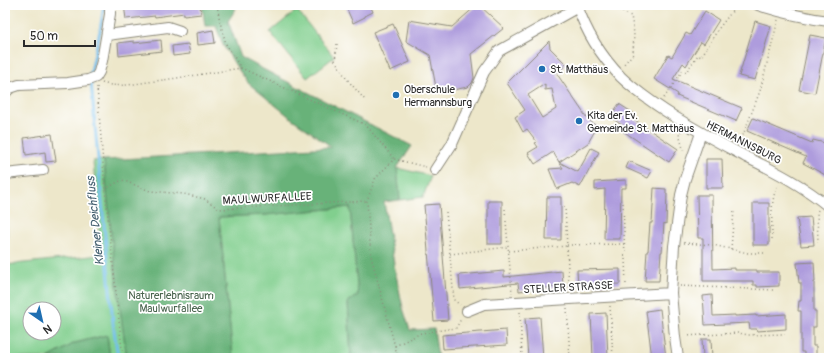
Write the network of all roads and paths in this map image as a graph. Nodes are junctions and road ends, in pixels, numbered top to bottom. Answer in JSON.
{"nodes":[{"id":1,"x":110,"y":5,"type":"edge"},
{"id":2,"x":217,"y":5,"type":"edge"},
{"id":3,"x":608,"y":5,"type":"edge"},
{"id":4,"x":672,"y":5,"type":"edge"},
{"id":5,"x":725,"y":5,"type":"edge"},
{"id":6,"x":737,"y":5,"type":"edge"},
{"id":7,"x":758,"y":5,"type":"edge"},
{"id":8,"x":577,"y":6,"type":"edge"},
{"id":9,"x":780,"y":12,"type":"junction"},
{"id":10,"x":829,"y":21,"type":"edge"},
{"id":11,"x":180,"y":31,"type":"dead end"},
{"id":12,"x":107,"y":35,"type":"junction"},
{"id":13,"x":337,"y":44,"type":"dead end"},
{"id":14,"x":829,"y":64,"type":"edge"},
{"id":15,"x":241,"y":68,"type":"junction"},
{"id":16,"x":616,"y":72,"type":"junction"},
{"id":17,"x":96,"y":77,"type":"junction"},
{"id":18,"x":826,"y":81,"type":"dead end"},
{"id":19,"x":5,"y":93,"type":"edge"},
{"id":20,"x":365,"y":100,"type":"dead end"},
{"id":21,"x":659,"y":107,"type":"junction"},
{"id":22,"x":685,"y":124,"type":"junction"},
{"id":23,"x":701,"y":133,"type":"junction"},
{"id":24,"x":737,"y":152,"type":"junction"},
{"id":25,"x":692,"y":158,"type":"junction"},
{"id":26,"x":394,"y":159,"type":"junction"},
{"id":27,"x":43,"y":170,"type":"dead end"},
{"id":28,"x":435,"y":170,"type":"joint"},
{"id":29,"x":5,"y":174,"type":"edge"},
{"id":30,"x":782,"y":175,"type":"junction"},
{"id":31,"x":105,"y":189,"type":"junction"},
{"id":32,"x":367,"y":201,"type":"junction"},
{"id":33,"x":623,"y":204,"type":"dead end"},
{"id":34,"x":826,"y":204,"type":"edge"},
{"id":35,"x":565,"y":206,"type":"dead end"},
{"id":36,"x":505,"y":209,"type":"dead end"},
{"id":37,"x":734,"y":210,"type":"dead end"},
{"id":38,"x":446,"y":212,"type":"dead end"},
{"id":39,"x":772,"y":239,"type":"dead end"},
{"id":40,"x":675,"y":242,"type":"junction"},
{"id":41,"x":818,"y":242,"type":"dead end"},
{"id":42,"x":624,"y":244,"type":"junction"},
{"id":43,"x":567,"y":245,"type":"junction"},
{"id":44,"x":508,"y":247,"type":"junction"},
{"id":45,"x":731,"y":249,"type":"junction"},
{"id":46,"x":509,"y":251,"type":"junction"},
{"id":47,"x":764,"y":253,"type":"dead end"},
{"id":48,"x":450,"y":254,"type":"junction"},
{"id":49,"x":671,"y":289,"type":"junction"},
{"id":50,"x":774,"y":290,"type":"dead end"},
{"id":51,"x":626,"y":296,"type":"junction"},
{"id":52,"x":610,"y":297,"type":"junction"},
{"id":53,"x":568,"y":299,"type":"junction"},
{"id":54,"x":516,"y":302,"type":"junction"},
{"id":55,"x":467,"y":310,"type":"junction"},
{"id":56,"x":785,"y":334,"type":"dead end"},
{"id":57,"x":674,"y":337,"type":"junction"},
{"id":58,"x":395,"y":346,"type":"junction"},
{"id":59,"x":123,"y":358,"type":"edge"},
{"id":60,"x":398,"y":358,"type":"edge"},
{"id":61,"x":522,"y":358,"type":"edge"},
{"id":62,"x":570,"y":358,"type":"edge"},
{"id":63,"x":613,"y":358,"type":"edge"},
{"id":64,"x":678,"y":358,"type":"edge"}],
"edges":[{"from":1,"to":12,"type":"street"},
{"from":2,"to":15,"type":"path"},
{"from":3,"to":16,"type":"path"},
{"from":4,"to":5,"type":"path"},
{"from":6,"to":21,"type":"path"},
{"from":7,"to":9,"type":"street"},
{"from":8,"to":16,"type":"street","name":"HERMANNSBURG"},
{"from":8,"to":28,"type":"street"},
{"from":9,"to":10,"type":"street"},
{"from":9,"to":24,"type":"path"},
{"from":11,"to":12,"type":"street"},
{"from":12,"to":17,"type":"street"},
{"from":13,"to":20,"type":"path"},
{"from":14,"to":18,"type":"path"},
{"from":15,"to":17,"type":"path"},
{"from":15,"to":26,"type":"path"},
{"from":16,"to":21,"type":"street","name":"HERMANNSBURG"},
{"from":17,"to":19,"type":"street"},
{"from":17,"to":31,"type":"path"},
{"from":21,"to":22,"type":"street","name":"HERMANNSBURG"},
{"from":22,"to":23,"type":"street","name":"HERMANNSBURG"},
{"from":22,"to":25,"type":"path"},
{"from":23,"to":24,"type":"street","name":"HERMANNSBURG"},
{"from":23,"to":25,"type":"street"},
{"from":24,"to":30,"type":"street","name":"HERMANNSBURG"},
{"from":25,"to":40,"type":"street"},
{"from":26,"to":28,"type":"path"},
{"from":26,"to":32,"type":"path"},
{"from":27,"to":29,"type":"street"},
{"from":30,"to":34,"type":"street","name":"HERMANNSBURG"},
{"from":30,"to":39,"type":"path"},
{"from":31,"to":32,"type":"path","name":"MAULWURFALLEE"},
{"from":31,"to":59,"type":"path"},
{"from":32,"to":58,"type":"path"},
{"from":33,"to":42,"type":"path"},
{"from":34,"to":41,"type":"path"},
{"from":35,"to":43,"type":"path"},
{"from":36,"to":44,"type":"path"},
{"from":37,"to":45,"type":"path"},
{"from":38,"to":48,"type":"path"},
{"from":40,"to":45,"type":"path"},
{"from":40,"to":49,"type":"street"},
{"from":42,"to":43,"type":"path"},
{"from":42,"to":51,"type":"path"},
{"from":43,"to":46,"type":"path"},
{"from":43,"to":53,"type":"path"},
{"from":44,"to":46,"type":"path"},
{"from":44,"to":48,"type":"path"},
{"from":45,"to":47,"type":"path"},
{"from":46,"to":54,"type":"path"},
{"from":48,"to":55,"type":"path"},
{"from":49,"to":50,"type":"path"},
{"from":49,"to":51,"type":"street","name":"STELLER STRASSE"},
{"from":49,"to":57,"type":"street"},
{"from":51,"to":52,"type":"street","name":"STELLER STRASSE"},
{"from":52,"to":53,"type":"street","name":"STELLER STRASSE"},
{"from":52,"to":63,"type":"path"},
{"from":53,"to":54,"type":"street","name":"STELLER STRASSE"},
{"from":53,"to":62,"type":"path"},
{"from":54,"to":55,"type":"street","name":"STELLER STRASSE"},
{"from":54,"to":61,"type":"path"},
{"from":55,"to":58,"type":"path"},
{"from":56,"to":57,"type":"path"},
{"from":57,"to":64,"type":"street"},
{"from":58,"to":60,"type":"path"}]}
